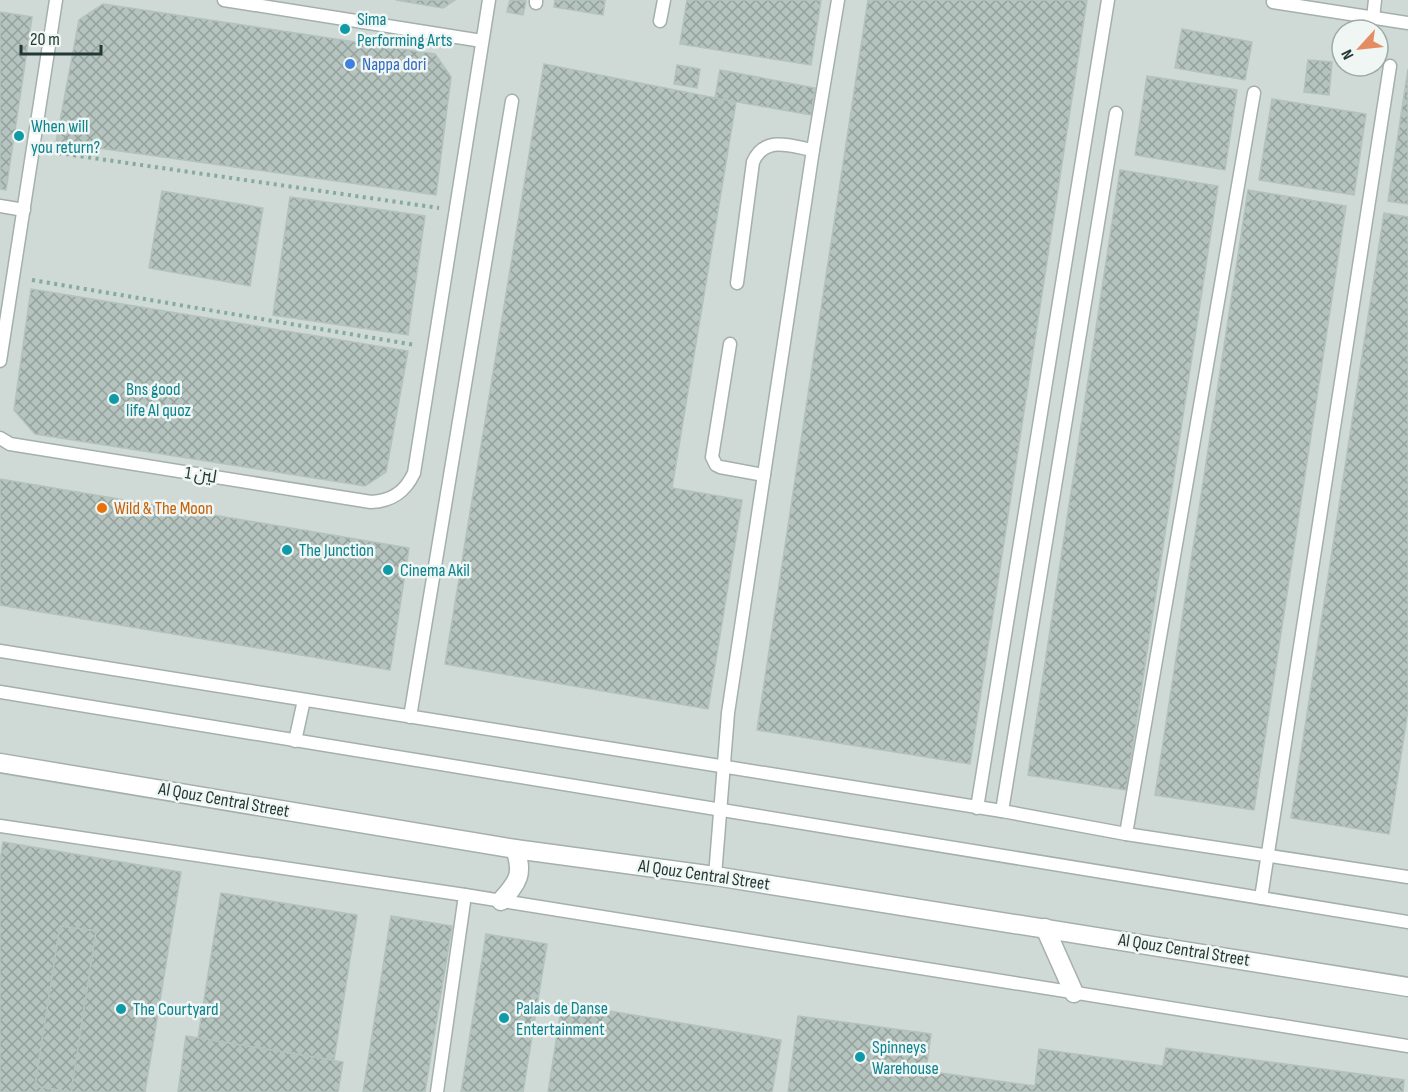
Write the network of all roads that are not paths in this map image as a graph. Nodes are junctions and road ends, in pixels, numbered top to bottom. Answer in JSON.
{"nodes":[{"id":1,"x":56,"y":0,"type":"edge"},
{"id":2,"x":224,"y":0,"type":"edge"},
{"id":3,"x":489,"y":0,"type":"edge"},
{"id":4,"x":664,"y":0,"type":"edge"},
{"id":5,"x":838,"y":0,"type":"edge"},
{"id":6,"x":1108,"y":0,"type":"edge"},
{"id":7,"x":1375,"y":0,"type":"edge"},
{"id":8,"x":1273,"y":2,"type":"dead end"},
{"id":9,"x":1373,"y":18,"type":"joint"},
{"id":10,"x":1390,"y":20,"type":"edge"},
{"id":11,"x":660,"y":21,"type":"dead end"},
{"id":12,"x":1408,"y":23,"type":"edge"},
{"id":13,"x":482,"y":41,"type":"junction"},
{"id":14,"x":1388,"y":78,"type":"edge"},
{"id":15,"x":1254,"y":93,"type":"dead end"},
{"id":16,"x":512,"y":101,"type":"dead end"},
{"id":17,"x":1116,"y":112,"type":"dead end"},
{"id":18,"x":813,"y":150,"type":"junction"},
{"id":19,"x":0,"y":206,"type":"edge"},
{"id":20,"x":24,"y":210,"type":"junction"},
{"id":21,"x":737,"y":283,"type":"dead end"},
{"id":22,"x":730,"y":344,"type":"dead end"},
{"id":23,"x":0,"y":361,"type":"edge"},
{"id":24,"x":0,"y":438,"type":"edge"},
{"id":25,"x":764,"y":475,"type":"junction"},
{"id":26,"x":0,"y":651,"type":"edge"},
{"id":27,"x":0,"y":693,"type":"edge"},
{"id":28,"x":304,"y":700,"type":"junction"},
{"id":29,"x":410,"y":717,"type":"junction"},
{"id":30,"x":295,"y":741,"type":"junction"},
{"id":31,"x":0,"y":763,"type":"edge"},
{"id":32,"x":723,"y":767,"type":"junction"},
{"id":33,"x":977,"y":808,"type":"junction"},
{"id":34,"x":720,"y":810,"type":"junction"},
{"id":35,"x":1002,"y":811,"type":"junction"},
{"id":36,"x":0,"y":826,"type":"edge"},
{"id":37,"x":1126,"y":834,"type":"junction"},
{"id":38,"x":516,"y":849,"type":"junction"},
{"id":39,"x":1268,"y":855,"type":"junction"},
{"id":40,"x":715,"y":876,"type":"junction"},
{"id":41,"x":1408,"y":877,"type":"edge"},
{"id":42,"x":465,"y":895,"type":"junction"},
{"id":43,"x":1261,"y":898,"type":"junction"},
{"id":44,"x":501,"y":901,"type":"junction"},
{"id":45,"x":1408,"y":922,"type":"edge"},
{"id":46,"x":1045,"y":928,"type":"junction"},
{"id":47,"x":1408,"y":987,"type":"edge"},
{"id":48,"x":1074,"y":993,"type":"junction"},
{"id":49,"x":1408,"y":1046,"type":"edge"},
{"id":50,"x":437,"y":1092,"type":"edge"}],
"edges":[{"from":1,"to":20,"type":"lane"},
{"from":2,"to":13,"type":"lane"},
{"from":3,"to":13,"type":"lane"},
{"from":4,"to":11,"type":"lane"},
{"from":5,"to":18,"type":"lane"},
{"from":6,"to":33,"type":"lane"},
{"from":7,"to":9,"type":"lane"},
{"from":8,"to":9,"type":"lane"},
{"from":10,"to":12,"type":"lane"},
{"from":13,"to":24,"type":"lane","name":"لين 1"},
{"from":14,"to":39,"type":"lane"},
{"from":15,"to":37,"type":"lane"},
{"from":16,"to":29,"type":"lane"},
{"from":17,"to":35,"type":"lane"},
{"from":18,"to":21,"type":"lane"},
{"from":18,"to":25,"type":"lane"},
{"from":19,"to":20,"type":"lane"},
{"from":20,"to":23,"type":"lane"},
{"from":22,"to":25,"type":"lane"},
{"from":25,"to":32,"type":"lane"},
{"from":26,"to":28,"type":"lane"},
{"from":27,"to":30,"type":"lane"},
{"from":28,"to":29,"type":"lane"},
{"from":28,"to":30,"type":"lane"},
{"from":29,"to":32,"type":"lane"},
{"from":30,"to":34,"type":"lane"},
{"from":31,"to":38,"type":"street","name":"Al Qouz Central Street"},
{"from":32,"to":33,"type":"lane"},
{"from":32,"to":34,"type":"lane"},
{"from":33,"to":35,"type":"lane"},
{"from":34,"to":40,"type":"lane"},
{"from":34,"to":43,"type":"lane"},
{"from":35,"to":37,"type":"lane"},
{"from":36,"to":42,"type":"lane"},
{"from":37,"to":39,"type":"lane"},
{"from":38,"to":40,"type":"street","name":"Al Qouz Central Street"},
{"from":38,"to":44,"type":"street"},
{"from":39,"to":41,"type":"lane"},
{"from":39,"to":43,"type":"lane"},
{"from":40,"to":46,"type":"street","name":"Al Qouz Central Street"},
{"from":42,"to":44,"type":"lane"},
{"from":42,"to":50,"type":"lane"},
{"from":43,"to":45,"type":"lane"},
{"from":44,"to":48,"type":"lane"},
{"from":46,"to":47,"type":"street","name":"Al Qouz Central Street"},
{"from":46,"to":48,"type":"street"},
{"from":48,"to":49,"type":"lane"}]}
